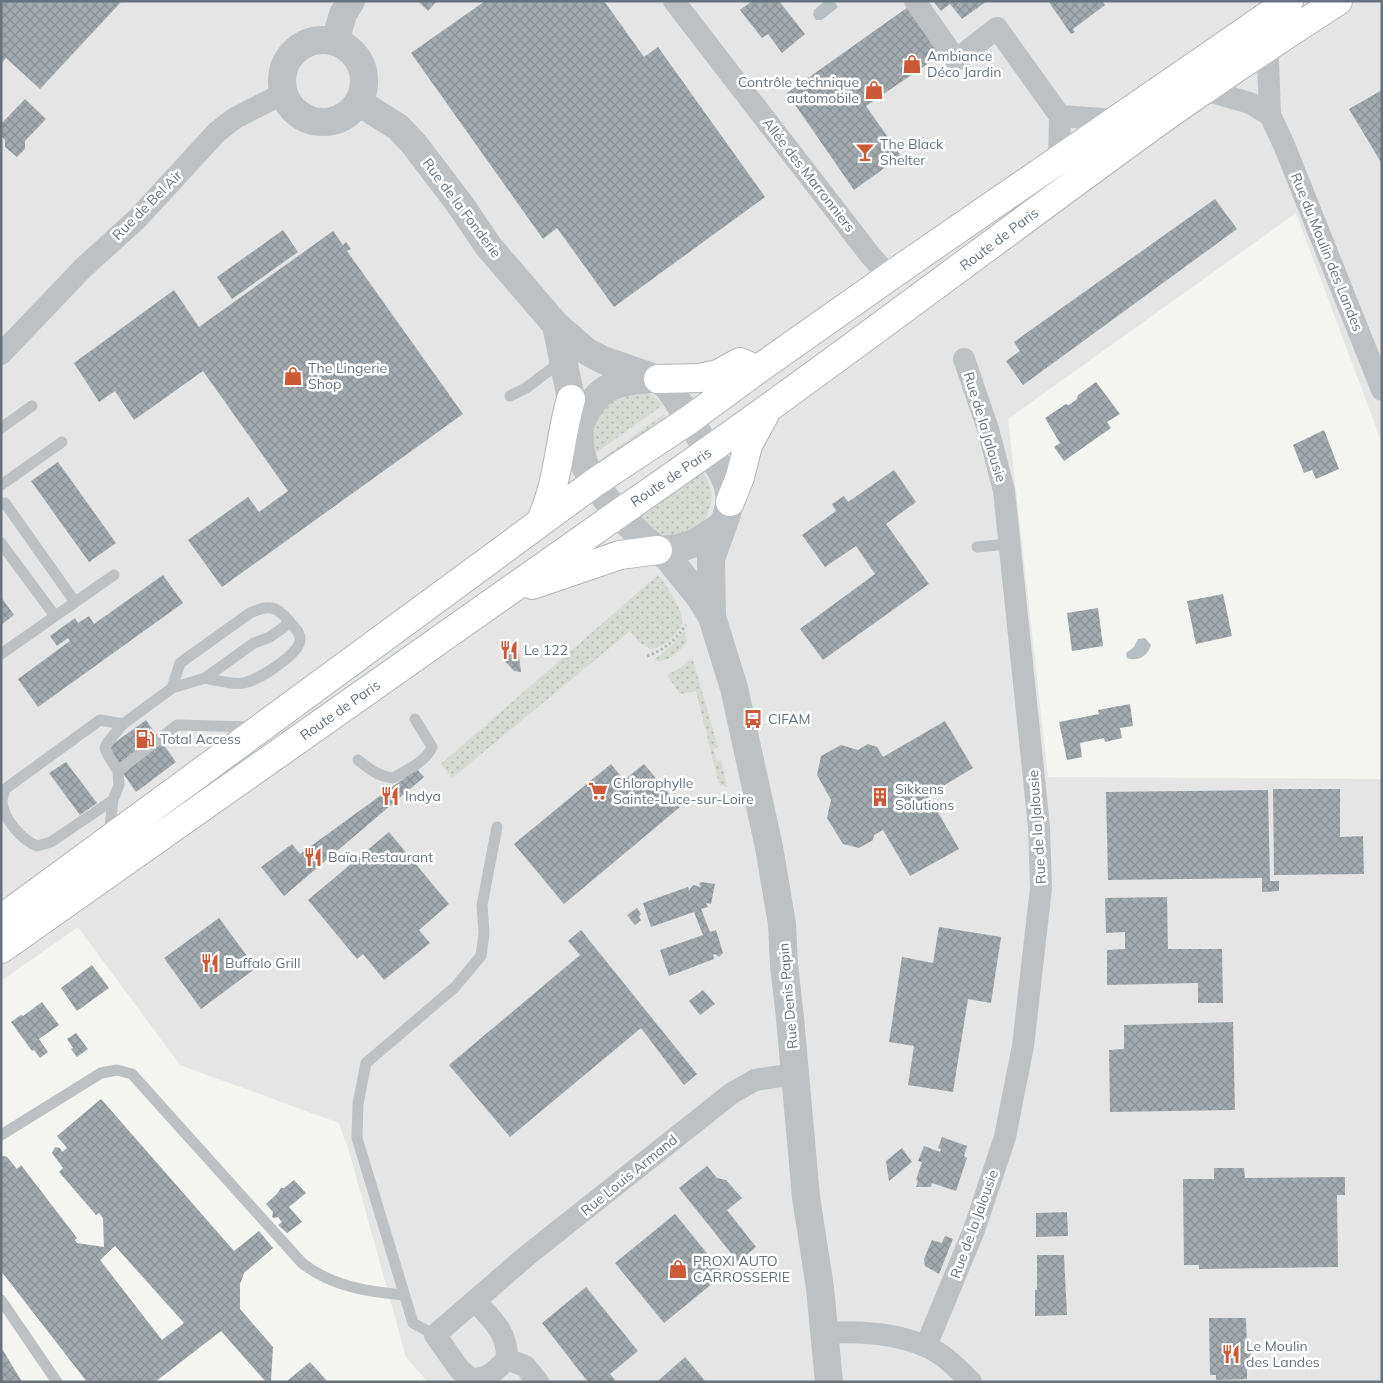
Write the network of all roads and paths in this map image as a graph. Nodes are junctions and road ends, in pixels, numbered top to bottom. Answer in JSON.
{"nodes":[{"id":1,"x":351,"y":1,"type":"edge"},
{"id":2,"x":674,"y":1,"type":"edge"},
{"id":3,"x":915,"y":1,"type":"edge"},
{"id":4,"x":1289,"y":1,"type":"edge"},
{"id":5,"x":1338,"y":1,"type":"edge"},
{"id":6,"x":335,"y":42,"type":"junction"},
{"id":7,"x":1270,"y":45,"type":"junction"},
{"id":8,"x":1204,"y":90,"type":"junction"},
{"id":9,"x":284,"y":93,"type":"junction"},
{"id":10,"x":358,"y":102,"type":"junction"},
{"id":11,"x":1270,"y":115,"type":"junction"},
{"id":12,"x":1060,"y":116,"type":"junction"},
{"id":13,"x":1116,"y":120,"type":"junction"},
{"id":14,"x":1059,"y":160,"type":"junction"},
{"id":15,"x":931,"y":248,"type":"junction"},
{"id":16,"x":890,"y":277,"type":"junction"},
{"id":17,"x":939,"y":284,"type":"junction"},
{"id":18,"x":1,"y":354,"type":"edge"},
{"id":19,"x":574,"y":356,"type":"junction"},
{"id":20,"x":964,"y":359,"type":"dead end"},
{"id":21,"x":757,"y":370,"type":"junction"},
{"id":22,"x":658,"y":379,"type":"junction"},
{"id":23,"x":1380,"y":379,"type":"edge"},
{"id":24,"x":510,"y":396,"type":"dead end"},
{"id":25,"x":571,"y":399,"type":"junction"},
{"id":26,"x":32,"y":406,"type":"dead end"},
{"id":27,"x":767,"y":410,"type":"junction"},
{"id":28,"x":689,"y":420,"type":"junction"},
{"id":29,"x":578,"y":426,"type":"junction"},
{"id":30,"x":1,"y":428,"type":"edge"},
{"id":31,"x":62,"y":442,"type":"dead end"},
{"id":32,"x":709,"y":452,"type":"junction"},
{"id":33,"x":594,"y":483,"type":"junction"},
{"id":34,"x":1,"y":485,"type":"edge"},
{"id":35,"x":1,"y":503,"type":"edge"},
{"id":36,"x":618,"y":514,"type":"junction"},
{"id":37,"x":726,"y":514,"type":"junction"},
{"id":38,"x":540,"y":522,"type":"junction"},
{"id":39,"x":1,"y":543,"type":"edge"},
{"id":40,"x":1009,"y":544,"type":"junction"},
{"id":41,"x":977,"y":547,"type":"dead end"},
{"id":42,"x":658,"y":550,"type":"junction"},
{"id":43,"x":114,"y":575,"type":"dead end"},
{"id":44,"x":509,"y":592,"type":"junction"},
{"id":45,"x":76,"y":602,"type":"junction"},
{"id":46,"x":55,"y":616,"type":"junction"},
{"id":47,"x":712,"y":617,"type":"junction"},
{"id":48,"x":289,"y":620,"type":"junction"},
{"id":49,"x":686,"y":625,"type":"dead end"},
{"id":50,"x":1,"y":654,"type":"edge"},
{"id":51,"x":647,"y":656,"type":"dead end"},
{"id":52,"x":205,"y":678,"type":"junction"},
{"id":53,"x":172,"y":688,"type":"junction"},
{"id":54,"x":415,"y":719,"type":"dead end"},
{"id":55,"x":123,"y":724,"type":"junction"},
{"id":56,"x":262,"y":727,"type":"junction"},
{"id":57,"x":358,"y":760,"type":"dead end"},
{"id":58,"x":118,"y":771,"type":"junction"},
{"id":59,"x":113,"y":800,"type":"junction"},
{"id":60,"x":497,"y":827,"type":"dead end"},
{"id":61,"x":109,"y":840,"type":"junction"},
{"id":62,"x":1,"y":919,"type":"edge"},
{"id":63,"x":1,"y":948,"type":"edge"},
{"id":64,"x":794,"y":1074,"type":"junction"},
{"id":65,"x":1,"y":1136,"type":"edge"},
{"id":66,"x":404,"y":1295,"type":"junction"},
{"id":67,"x":1,"y":1300,"type":"edge"},
{"id":68,"x":475,"y":1301,"type":"junction"},
{"id":69,"x":825,"y":1333,"type":"junction"},
{"id":70,"x":435,"y":1335,"type":"junction"},
{"id":71,"x":926,"y":1346,"type":"junction"},
{"id":72,"x":507,"y":1359,"type":"junction"},
{"id":73,"x":471,"y":1380,"type":"edge"},
{"id":74,"x":57,"y":1382,"type":"edge"},
{"id":75,"x":538,"y":1382,"type":"edge"},
{"id":76,"x":829,"y":1382,"type":"edge"},
{"id":77,"x":971,"y":1382,"type":"edge"}],
"edges":[{"from":1,"to":6,"type":"street"},
{"from":2,"to":16,"type":"street","name":"Allée des Marronniers"},
{"from":3,"to":12,"type":"street"},
{"from":4,"to":13,"type":"main road"},
{"from":5,"to":7,"type":"main road","name":"Route de Paris"},
{"from":6,"to":9,"type":"street"},
{"from":6,"to":10,"type":"street"},
{"from":7,"to":8,"type":"main road","name":"Route de Paris"},
{"from":7,"to":11,"type":"street","name":"Rue du Moulin des Landes"},
{"from":8,"to":11,"type":"street"},
{"from":8,"to":17,"type":"main road","name":"Route de Paris"},
{"from":9,"to":10,"type":"street"},
{"from":9,"to":18,"type":"street","name":"Rue de Bel Air"},
{"from":10,"to":19,"type":"street","name":"Rue de la Fonderie"},
{"from":11,"to":23,"type":"street","name":"Rue du Moulin des Landes"},
{"from":12,"to":13,"type":"street"},
{"from":12,"to":14,"type":"street"},
{"from":13,"to":14,"type":"main road"},
{"from":14,"to":15,"type":"main road"},
{"from":15,"to":16,"type":"main road"},
{"from":15,"to":17,"type":"main road"},
{"from":16,"to":21,"type":"main road"},
{"from":17,"to":27,"type":"main road","name":"Route de Paris"},
{"from":19,"to":22,"type":"street"},
{"from":19,"to":24,"type":"lane"},
{"from":19,"to":25,"type":"street"},
{"from":20,"to":40,"type":"street","name":"Rue de la Jalousie"},
{"from":21,"to":22,"type":"main road"},
{"from":21,"to":28,"type":"main road"},
{"from":22,"to":28,"type":"street"},
{"from":22,"to":29,"type":"street"},
{"from":25,"to":29,"type":"street"},
{"from":25,"to":38,"type":"main road"},
{"from":26,"to":30,"type":"lane"},
{"from":27,"to":32,"type":"main road","name":"Route de Paris"},
{"from":27,"to":37,"type":"main road"},
{"from":28,"to":32,"type":"street"},
{"from":28,"to":33,"type":"main road"},
{"from":29,"to":33,"type":"street"},
{"from":31,"to":34,"type":"lane"},
{"from":32,"to":36,"type":"main road","name":"Route de Paris"},
{"from":32,"to":37,"type":"street"},
{"from":33,"to":36,"type":"street"},
{"from":33,"to":38,"type":"main road"},
{"from":35,"to":45,"type":"lane"},
{"from":36,"to":42,"type":"street"},
{"from":36,"to":44,"type":"main road","name":"Route de Paris"},
{"from":37,"to":42,"type":"street"},
{"from":37,"to":47,"type":"street"},
{"from":38,"to":56,"type":"main road"},
{"from":39,"to":46,"type":"lane"},
{"from":40,"to":41,"type":"lane"},
{"from":40,"to":71,"type":"street","name":"Rue de la Jalousie"},
{"from":42,"to":44,"type":"main road"},
{"from":42,"to":47,"type":"street"},
{"from":43,"to":45,"type":"lane"},
{"from":44,"to":63,"type":"main road","name":"Route de Paris"},
{"from":45,"to":46,"type":"lane"},
{"from":46,"to":50,"type":"lane"},
{"from":47,"to":64,"type":"street","name":"Rue Denis Papin"},
{"from":48,"to":52,"type":"lane"},
{"from":48,"to":52,"type":"lane"},
{"from":48,"to":53,"type":"lane"},
{"from":49,"to":51,"type":"path"},
{"from":52,"to":53,"type":"lane"},
{"from":53,"to":55,"type":"lane"},
{"from":54,"to":57,"type":"lane"},
{"from":55,"to":58,"type":"lane"},
{"from":55,"to":59,"type":"lane"},
{"from":56,"to":58,"type":"lane"},
{"from":56,"to":61,"type":"main road"},
{"from":58,"to":59,"type":"lane"},
{"from":59,"to":61,"type":"lane"},
{"from":60,"to":66,"type":"lane"},
{"from":61,"to":62,"type":"main road"},
{"from":64,"to":68,"type":"street","name":"Rue Louis Armand"},
{"from":64,"to":69,"type":"street","name":"Rue Denis Papin"},
{"from":65,"to":66,"type":"lane"},
{"from":66,"to":70,"type":"lane"},
{"from":67,"to":74,"type":"lane"},
{"from":68,"to":70,"type":"street"},
{"from":68,"to":72,"type":"street"},
{"from":69,"to":71,"type":"street"},
{"from":69,"to":76,"type":"street","name":"Rue Denis Papin"},
{"from":70,"to":73,"type":"street"},
{"from":71,"to":77,"type":"street"},
{"from":72,"to":73,"type":"street"},
{"from":72,"to":75,"type":"street"}]}
